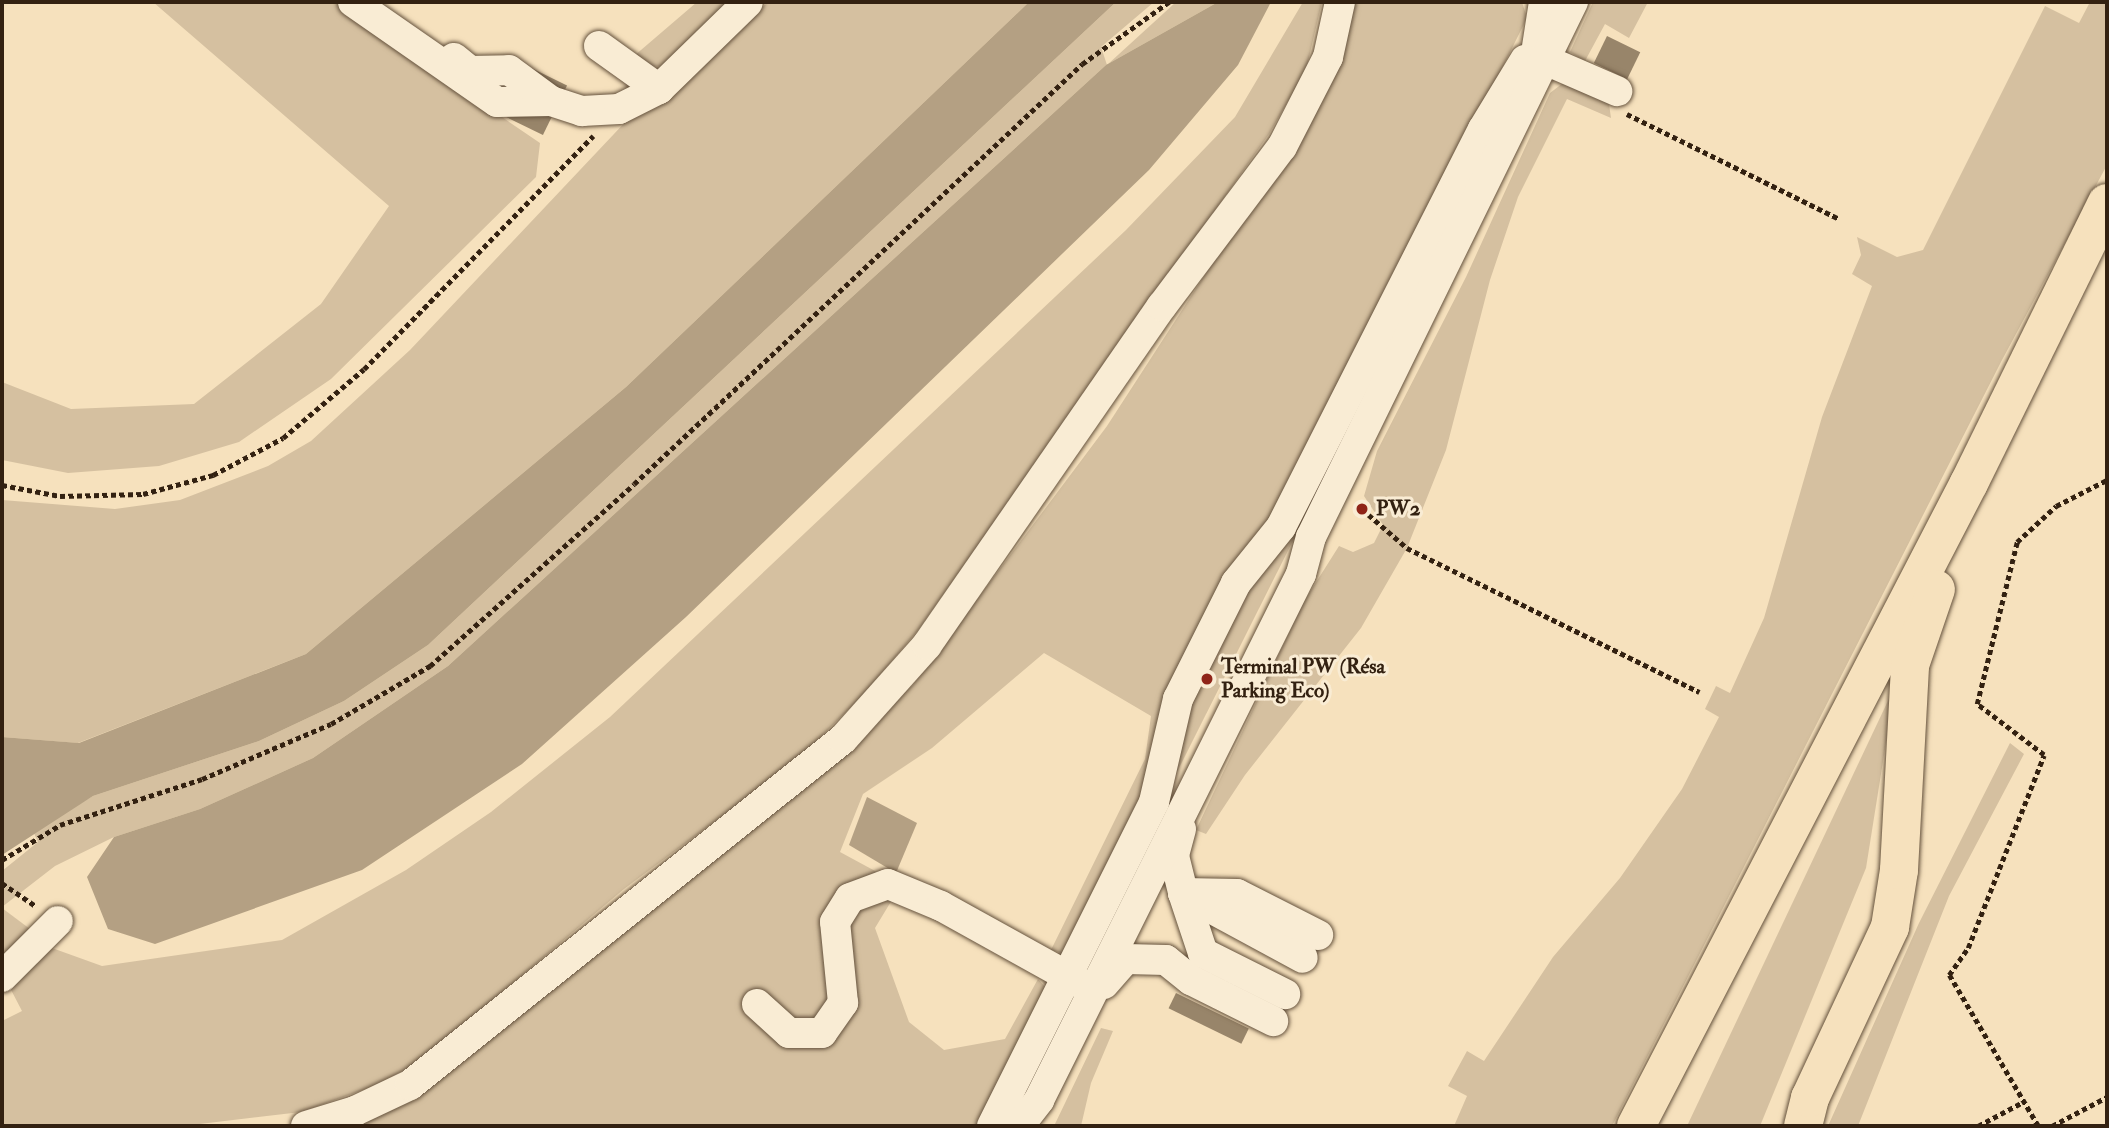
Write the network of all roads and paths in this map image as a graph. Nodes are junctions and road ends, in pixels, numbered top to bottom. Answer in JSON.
{"nodes":[{"id":1,"x":353,"y":2,"type":"edge"},
{"id":2,"x":748,"y":2,"type":"edge"},
{"id":3,"x":1169,"y":2,"type":"edge"},
{"id":4,"x":1340,"y":2,"type":"edge"},
{"id":5,"x":1544,"y":2,"type":"edge"},
{"id":6,"x":1573,"y":2,"type":"edge"},
{"id":7,"x":389,"y":10,"type":"dead end"},
{"id":8,"x":599,"y":46,"type":"dead end"},
{"id":9,"x":1538,"y":58,"type":"junction"},
{"id":10,"x":1606,"y":86,"type":"joint"},
{"id":11,"x":659,"y":89,"type":"junction"},
{"id":12,"x":551,"y":101,"type":"junction"},
{"id":13,"x":619,"y":109,"type":"junction"},
{"id":14,"x":2107,"y":203,"type":"edge"},
{"id":15,"x":1839,"y":219,"type":"dead end"},
{"id":16,"x":2107,"y":480,"type":"edge"},
{"id":17,"x":1969,"y":482,"type":"junction"},
{"id":18,"x":2,"y":485,"type":"edge"},
{"id":19,"x":1362,"y":509,"type":"dead end"},
{"id":20,"x":1311,"y":537,"type":"junction"},
{"id":21,"x":1700,"y":692,"type":"dead end"},
{"id":22,"x":1187,"y":801,"type":"junction"},
{"id":23,"x":2,"y":860,"type":"edge"},
{"id":24,"x":2,"y":883,"type":"edge"},
{"id":25,"x":1183,"y":893,"type":"junction"},
{"id":26,"x":58,"y":920,"type":"joint"},
{"id":27,"x":2,"y":977,"type":"edge"},
{"id":28,"x":1292,"y":983,"type":"junction"},
{"id":29,"x":1078,"y":986,"type":"junction"},
{"id":30,"x":757,"y":1004,"type":"dead end"},
{"id":31,"x":2107,"y":1097,"type":"edge"},
{"id":32,"x":2023,"y":1102,"type":"junction"},
{"id":33,"x":1801,"y":1117,"type":"edge"},
{"id":34,"x":306,"y":1126,"type":"edge"},
{"id":35,"x":992,"y":1126,"type":"edge"},
{"id":36,"x":1019,"y":1126,"type":"edge"},
{"id":37,"x":1636,"y":1126,"type":"edge"},
{"id":38,"x":1978,"y":1126,"type":"edge"},
{"id":39,"x":2038,"y":1126,"type":"edge"},
{"id":40,"x":2052,"y":1126,"type":"edge"}],
"edges":[{"from":1,"to":12,"type":"street"},
{"from":2,"to":11,"type":"street"},
{"from":3,"to":23,"type":"path"},
{"from":4,"to":34,"type":"street"},
{"from":5,"to":9,"type":"street"},
{"from":6,"to":9,"type":"street"},
{"from":7,"to":12,"type":"street"},
{"from":8,"to":11,"type":"street"},
{"from":9,"to":10,"type":"street"},
{"from":9,"to":20,"type":"street"},
{"from":9,"to":29,"type":"street"},
{"from":10,"to":15,"type":"path"},
{"from":11,"to":13,"type":"street"},
{"from":12,"to":13,"type":"street"},
{"from":13,"to":18,"type":"path"},
{"from":14,"to":17,"type":"main road"},
{"from":16,"to":32,"type":"path"},
{"from":17,"to":33,"type":"main road"},
{"from":17,"to":37,"type":"main road"},
{"from":19,"to":21,"type":"path"},
{"from":20,"to":22,"type":"street"},
{"from":20,"to":29,"type":"street"},
{"from":22,"to":25,"type":"street"},
{"from":22,"to":29,"type":"street"},
{"from":24,"to":26,"type":"path"},
{"from":25,"to":28,"type":"street"},
{"from":25,"to":28,"type":"street"},
{"from":26,"to":27,"type":"street"},
{"from":28,"to":29,"type":"street"},
{"from":29,"to":30,"type":"street"},
{"from":29,"to":35,"type":"street"},
{"from":29,"to":36,"type":"street"},
{"from":31,"to":40,"type":"path"},
{"from":32,"to":38,"type":"path"},
{"from":32,"to":39,"type":"path"}]}
